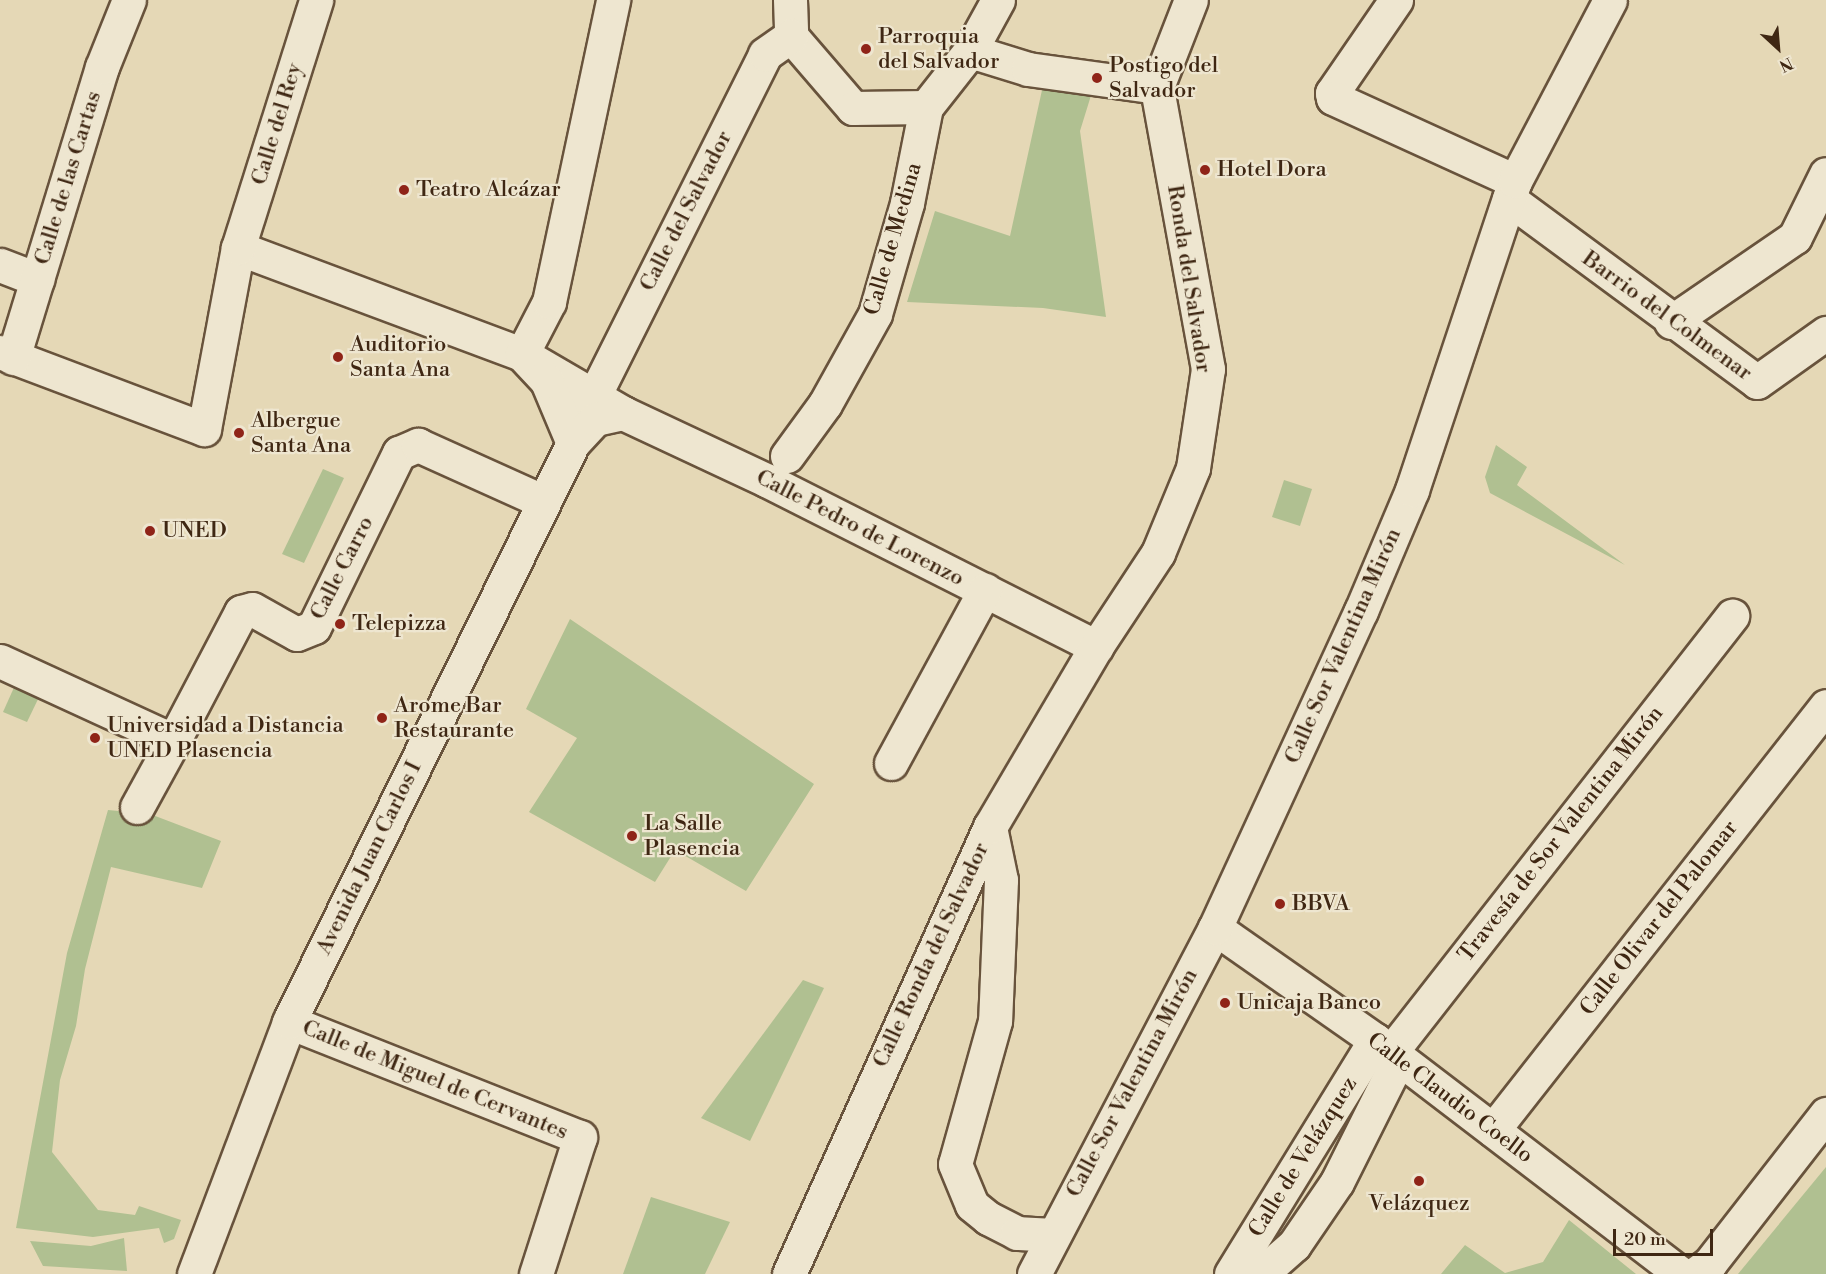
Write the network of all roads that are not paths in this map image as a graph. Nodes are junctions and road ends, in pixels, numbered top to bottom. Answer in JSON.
{"nodes":[{"id":1,"x":129,"y":0,"type":"edge"},
{"id":2,"x":316,"y":0,"type":"edge"},
{"id":3,"x":613,"y":0,"type":"edge"},
{"id":4,"x":790,"y":0,"type":"edge"},
{"id":5,"x":998,"y":0,"type":"edge"},
{"id":6,"x":1191,"y":0,"type":"edge"},
{"id":7,"x":1396,"y":0,"type":"edge"},
{"id":8,"x":1610,"y":0,"type":"edge"},
{"id":9,"x":790,"y":36,"type":"junction"},
{"id":10,"x":970,"y":51,"type":"junction"},
{"id":11,"x":1157,"y":87,"type":"junction"},
{"id":12,"x":926,"y":107,"type":"junction"},
{"id":13,"x":1826,"y":174,"type":"edge"},
{"id":14,"x":1512,"y":190,"type":"junction"},
{"id":15,"x":238,"y":248,"type":"junction"},
{"id":16,"x":0,"y":265,"type":"edge"},
{"id":17,"x":37,"y":279,"type":"junction"},
{"id":18,"x":1671,"y":322,"type":"junction"},
{"id":19,"x":1826,"y":333,"type":"edge"},
{"id":20,"x":522,"y":354,"type":"junction"},
{"id":21,"x":6,"y":355,"type":"edge"},
{"id":22,"x":592,"y":395,"type":"junction"},
{"id":23,"x":623,"y":412,"type":"junction"},
{"id":24,"x":573,"y":443,"type":"junction"},
{"id":25,"x":787,"y":456,"type":"dead end"},
{"id":26,"x":544,"y":502,"type":"junction"},
{"id":27,"x":985,"y":590,"type":"junction"},
{"id":28,"x":1732,"y":616,"type":"dead end"},
{"id":29,"x":1096,"y":648,"type":"junction"},
{"id":30,"x":0,"y":662,"type":"edge"},
{"id":31,"x":1826,"y":706,"type":"edge"},
{"id":32,"x":176,"y":736,"type":"junction"},
{"id":33,"x":891,"y":763,"type":"dead end"},
{"id":34,"x":137,"y":807,"type":"dead end"},
{"id":35,"x":990,"y":827,"type":"junction"},
{"id":36,"x":1215,"y":928,"type":"junction"},
{"id":37,"x":289,"y":1022,"type":"junction"},
{"id":38,"x":1388,"y":1050,"type":"junction"},
{"id":39,"x":1826,"y":1114,"type":"edge"},
{"id":40,"x":1493,"y":1130,"type":"junction"},
{"id":41,"x":1052,"y":1235,"type":"junction"},
{"id":42,"x":194,"y":1274,"type":"edge"},
{"id":43,"x":536,"y":1274,"type":"edge"},
{"id":44,"x":789,"y":1274,"type":"edge"},
{"id":45,"x":1034,"y":1274,"type":"edge"},
{"id":46,"x":1231,"y":1274,"type":"edge"},
{"id":47,"x":1261,"y":1274,"type":"edge"},
{"id":48,"x":1681,"y":1274,"type":"edge"},
{"id":49,"x":1695,"y":1274,"type":"edge"}],
"edges":[{"from":1,"to":17,"type":"street","name":"Calle de las Cartas"},
{"from":2,"to":15,"type":"street","name":"Calle del Rey"},
{"from":3,"to":20,"type":"street"},
{"from":4,"to":9,"type":"street"},
{"from":5,"to":10,"type":"street"},
{"from":6,"to":11,"type":"street"},
{"from":7,"to":14,"type":"street","name":"Barrio del Colmenar"},
{"from":8,"to":14,"type":"street","name":"Calle Sor Valentina Mirón"},
{"from":9,"to":12,"type":"street"},
{"from":9,"to":22,"type":"street","name":"Calle del Salvador"},
{"from":10,"to":11,"type":"street"},
{"from":10,"to":12,"type":"street"},
{"from":11,"to":29,"type":"street","name":"Ronda del Salvador"},
{"from":12,"to":25,"type":"street","name":"Calle de Medina"},
{"from":13,"to":18,"type":"street"},
{"from":14,"to":18,"type":"street","name":"Barrio del Colmenar"},
{"from":14,"to":36,"type":"street","name":"Calle Sor Valentina Mirón"},
{"from":15,"to":20,"type":"street","name":"Calle Pedro de Lorenzo"},
{"from":15,"to":21,"type":"street","name":"Calle del Rey"},
{"from":16,"to":17,"type":"street"},
{"from":17,"to":21,"type":"street","name":"Calle de las Cartas"},
{"from":18,"to":19,"type":"street","name":"Barrio del Colmenar"},
{"from":20,"to":22,"type":"street","name":"Calle Pedro de Lorenzo"},
{"from":20,"to":24,"type":"street"},
{"from":22,"to":23,"type":"street","name":"Calle Pedro de Lorenzo"},
{"from":22,"to":24,"type":"street","name":"Calle del Salvador"},
{"from":23,"to":24,"type":"street","name":"Avenida Juan Carlos I"},
{"from":23,"to":27,"type":"street","name":"Calle Pedro de Lorenzo"},
{"from":24,"to":26,"type":"street","name":"Avenida Juan Carlos I"},
{"from":26,"to":32,"type":"street","name":"Calle Carro"},
{"from":26,"to":37,"type":"street","name":"Avenida Juan Carlos I"},
{"from":27,"to":29,"type":"street","name":"Calle Pedro de Lorenzo"},
{"from":27,"to":33,"type":"street"},
{"from":28,"to":38,"type":"street","name":"Travesía de Sor Valentina Mirón"},
{"from":29,"to":35,"type":"street","name":"Calle Ronda del Salvador"},
{"from":30,"to":32,"type":"street"},
{"from":31,"to":40,"type":"street","name":"Calle Olivar del Palomar"},
{"from":32,"to":34,"type":"street","name":"Calle Carro"},
{"from":35,"to":41,"type":"street"},
{"from":35,"to":44,"type":"street","name":"Calle Ronda del Salvador"},
{"from":36,"to":38,"type":"street","name":"Calle Claudio Coello"},
{"from":36,"to":41,"type":"street","name":"Calle Sor Valentina Mirón"},
{"from":37,"to":42,"type":"street","name":"Avenida Juan Carlos I"},
{"from":37,"to":43,"type":"street","name":"Calle de Miguel de Cervantes"},
{"from":38,"to":40,"type":"street","name":"Calle Claudio Coello"},
{"from":38,"to":46,"type":"street","name":"Calle de Velázquez"},
{"from":38,"to":47,"type":"street"},
{"from":39,"to":49,"type":"street"},
{"from":40,"to":48,"type":"street","name":"Calle Claudio Coello"},
{"from":41,"to":45,"type":"street","name":"Calle Sor Valentina Mirón"}]}
